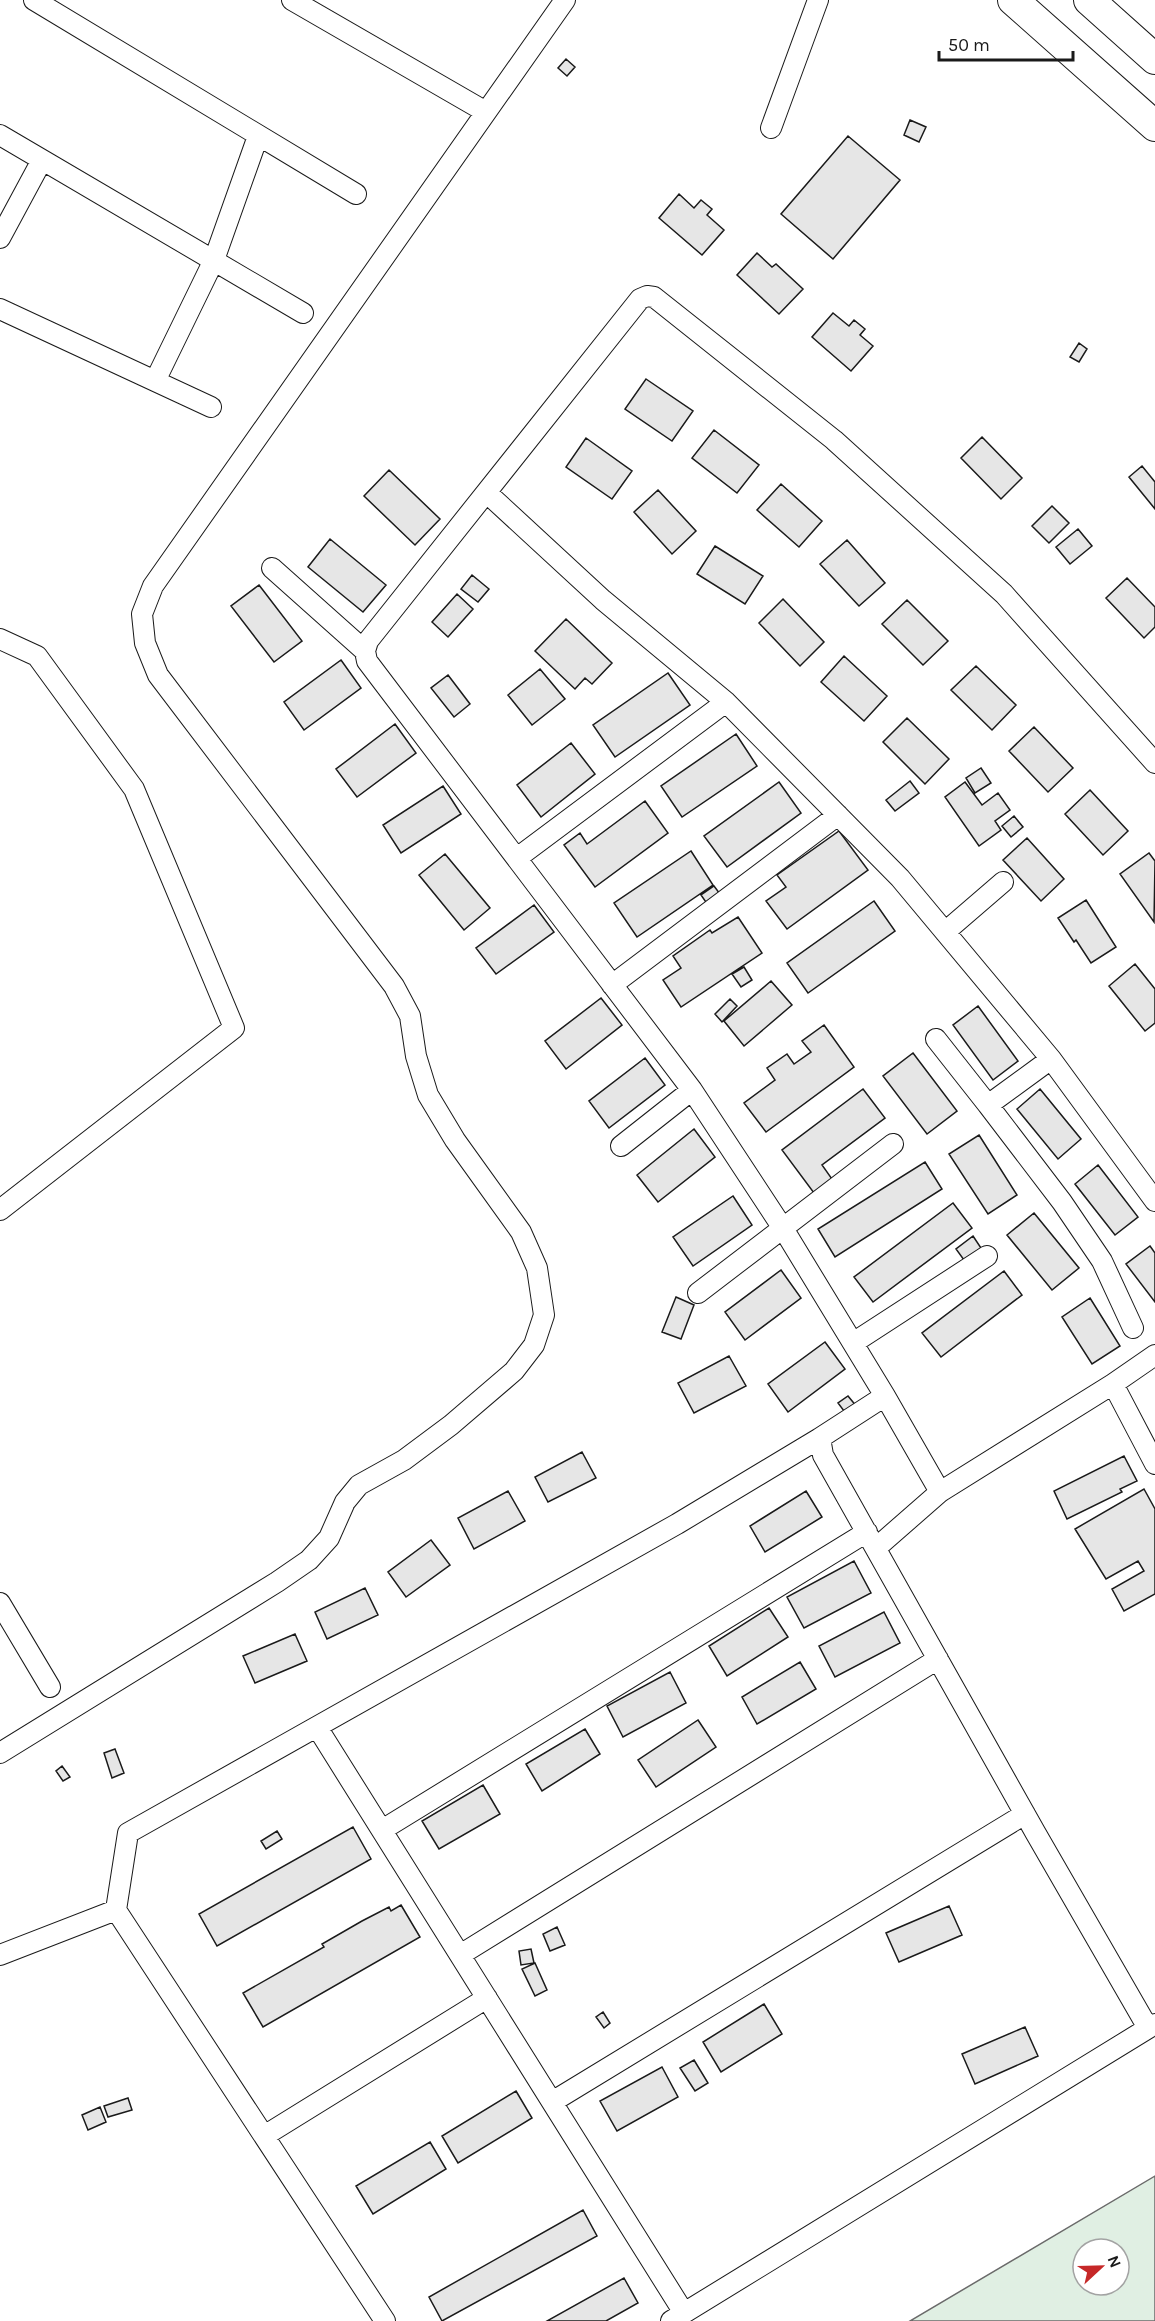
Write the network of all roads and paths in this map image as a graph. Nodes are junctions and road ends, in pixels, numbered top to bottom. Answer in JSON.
{"nodes":[{"id":1,"x":34,"y":0,"type":"edge"},
{"id":2,"x":292,"y":0,"type":"edge"},
{"id":3,"x":565,"y":0,"type":"edge"},
{"id":4,"x":818,"y":0,"type":"edge"},
{"id":5,"x":1013,"y":0,"type":"edge"},
{"id":6,"x":1089,"y":0,"type":"edge"},
{"id":7,"x":1155,"y":59,"type":"edge"},
{"id":8,"x":486,"y":112,"type":"junction"},
{"id":9,"x":1155,"y":126,"type":"edge"},
{"id":10,"x":771,"y":128,"type":"dead end"},
{"id":11,"x":0,"y":135,"type":"edge"},
{"id":12,"x":258,"y":135,"type":"junction"},
{"id":13,"x":42,"y":159,"type":"junction"},
{"id":14,"x":356,"y":194,"type":"dead end"},
{"id":15,"x":0,"y":238,"type":"edge"},
{"id":16,"x":214,"y":260,"type":"junction"},
{"id":17,"x":0,"y":309,"type":"edge"},
{"id":18,"x":303,"y":313,"type":"dead end"},
{"id":19,"x":155,"y":381,"type":"junction"},
{"id":20,"x":212,"y":407,"type":"dead end"},
{"id":21,"x":488,"y":493,"type":"junction"},
{"id":22,"x":272,"y":568,"type":"dead end"},
{"id":23,"x":0,"y":639,"type":"edge"},
{"id":24,"x":365,"y":651,"type":"junction"},
{"id":25,"x":726,"y":702,"type":"junction"},
{"id":26,"x":1155,"y":763,"type":"edge"},
{"id":27,"x":838,"y":815,"type":"junction"},
{"id":28,"x":517,"y":858,"type":"junction"},
{"id":29,"x":1003,"y":882,"type":"dead end"},
{"id":30,"x":945,"y":932,"type":"junction"},
{"id":31,"x":612,"y":985,"type":"junction"},
{"id":32,"x":936,"y":1039,"type":"dead end"},
{"id":33,"x":1051,"y":1059,"type":"junction"},
{"id":34,"x":692,"y":1090,"type":"junction"},
{"id":35,"x":988,"y":1105,"type":"junction"},
{"id":36,"x":893,"y":1144,"type":"dead end"},
{"id":37,"x":621,"y":1146,"type":"dead end"},
{"id":38,"x":1155,"y":1201,"type":"edge"},
{"id":39,"x":0,"y":1210,"type":"edge"},
{"id":40,"x":784,"y":1230,"type":"junction"},
{"id":41,"x":987,"y":1256,"type":"dead end"},
{"id":42,"x":698,"y":1293,"type":"dead end"},
{"id":43,"x":1133,"y":1328,"type":"dead end"},
{"id":44,"x":853,"y":1343,"type":"junction"},
{"id":45,"x":1155,"y":1355,"type":"edge"},
{"id":46,"x":1113,"y":1384,"type":"junction"},
{"id":47,"x":885,"y":1396,"type":"junction"},
{"id":48,"x":820,"y":1438,"type":"junction"},
{"id":49,"x":1155,"y":1464,"type":"edge"},
{"id":50,"x":940,"y":1492,"type":"junction"},
{"id":51,"x":871,"y":1540,"type":"junction"},
{"id":52,"x":0,"y":1603,"type":"edge"},
{"id":53,"x":938,"y":1659,"type":"junction"},
{"id":54,"x":50,"y":1687,"type":"dead end"},
{"id":55,"x":317,"y":1727,"type":"junction"},
{"id":56,"x":0,"y":1753,"type":"edge"},
{"id":57,"x":1025,"y":1814,"type":"junction"},
{"id":58,"x":382,"y":1830,"type":"junction"},
{"id":59,"x":116,"y":1910,"type":"junction"},
{"id":60,"x":0,"y":1954,"type":"edge"},
{"id":61,"x":460,"y":1955,"type":"junction"},
{"id":62,"x":487,"y":1998,"type":"junction"},
{"id":63,"x":1152,"y":2026,"type":"edge"},
{"id":64,"x":552,"y":2102,"type":"junction"},
{"id":65,"x":264,"y":2136,"type":"junction"},
{"id":66,"x":677,"y":2317,"type":"edge"},
{"id":67,"x":385,"y":2321,"type":"edge"}],
"edges":[{"from":1,"to":12,"type":"street"},
{"from":2,"to":8,"type":"street"},
{"from":3,"to":8,"type":"street"},
{"from":4,"to":10,"type":"street"},
{"from":5,"to":9,"type":"highway"},
{"from":6,"to":7,"type":"highway"},
{"from":8,"to":56,"type":"street"},
{"from":11,"to":13,"type":"street"},
{"from":12,"to":14,"type":"street"},
{"from":12,"to":16,"type":"street"},
{"from":13,"to":15,"type":"street"},
{"from":13,"to":16,"type":"street"},
{"from":16,"to":18,"type":"street"},
{"from":16,"to":19,"type":"street"},
{"from":17,"to":19,"type":"street"},
{"from":19,"to":20,"type":"street"},
{"from":21,"to":24,"type":"street"},
{"from":21,"to":25,"type":"street"},
{"from":21,"to":26,"type":"street"},
{"from":22,"to":24,"type":"street"},
{"from":23,"to":39,"type":"street"},
{"from":24,"to":28,"type":"street"},
{"from":25,"to":27,"type":"street"},
{"from":25,"to":28,"type":"street"},
{"from":27,"to":30,"type":"street"},
{"from":27,"to":31,"type":"street"},
{"from":28,"to":31,"type":"street"},
{"from":29,"to":30,"type":"street"},
{"from":30,"to":33,"type":"street"},
{"from":31,"to":34,"type":"street"},
{"from":32,"to":35,"type":"street"},
{"from":33,"to":35,"type":"street"},
{"from":33,"to":38,"type":"street"},
{"from":34,"to":37,"type":"street"},
{"from":34,"to":40,"type":"street"},
{"from":35,"to":43,"type":"street"},
{"from":36,"to":40,"type":"street"},
{"from":40,"to":42,"type":"street"},
{"from":40,"to":44,"type":"street"},
{"from":41,"to":44,"type":"street"},
{"from":44,"to":47,"type":"street"},
{"from":45,"to":46,"type":"street"},
{"from":46,"to":49,"type":"street"},
{"from":46,"to":50,"type":"street"},
{"from":47,"to":48,"type":"street"},
{"from":47,"to":50,"type":"street"},
{"from":48,"to":51,"type":"street"},
{"from":48,"to":55,"type":"street"},
{"from":50,"to":51,"type":"street"},
{"from":51,"to":53,"type":"street"},
{"from":51,"to":58,"type":"street"},
{"from":52,"to":54,"type":"street"},
{"from":53,"to":57,"type":"street"},
{"from":53,"to":61,"type":"street"},
{"from":55,"to":58,"type":"street"},
{"from":55,"to":59,"type":"street"},
{"from":57,"to":63,"type":"street"},
{"from":57,"to":64,"type":"street"},
{"from":58,"to":61,"type":"street"},
{"from":59,"to":60,"type":"street"},
{"from":59,"to":65,"type":"street"},
{"from":61,"to":62,"type":"street"},
{"from":62,"to":64,"type":"street"},
{"from":62,"to":65,"type":"street"},
{"from":63,"to":66,"type":"street"},
{"from":64,"to":66,"type":"street"},
{"from":65,"to":67,"type":"street"}]}
